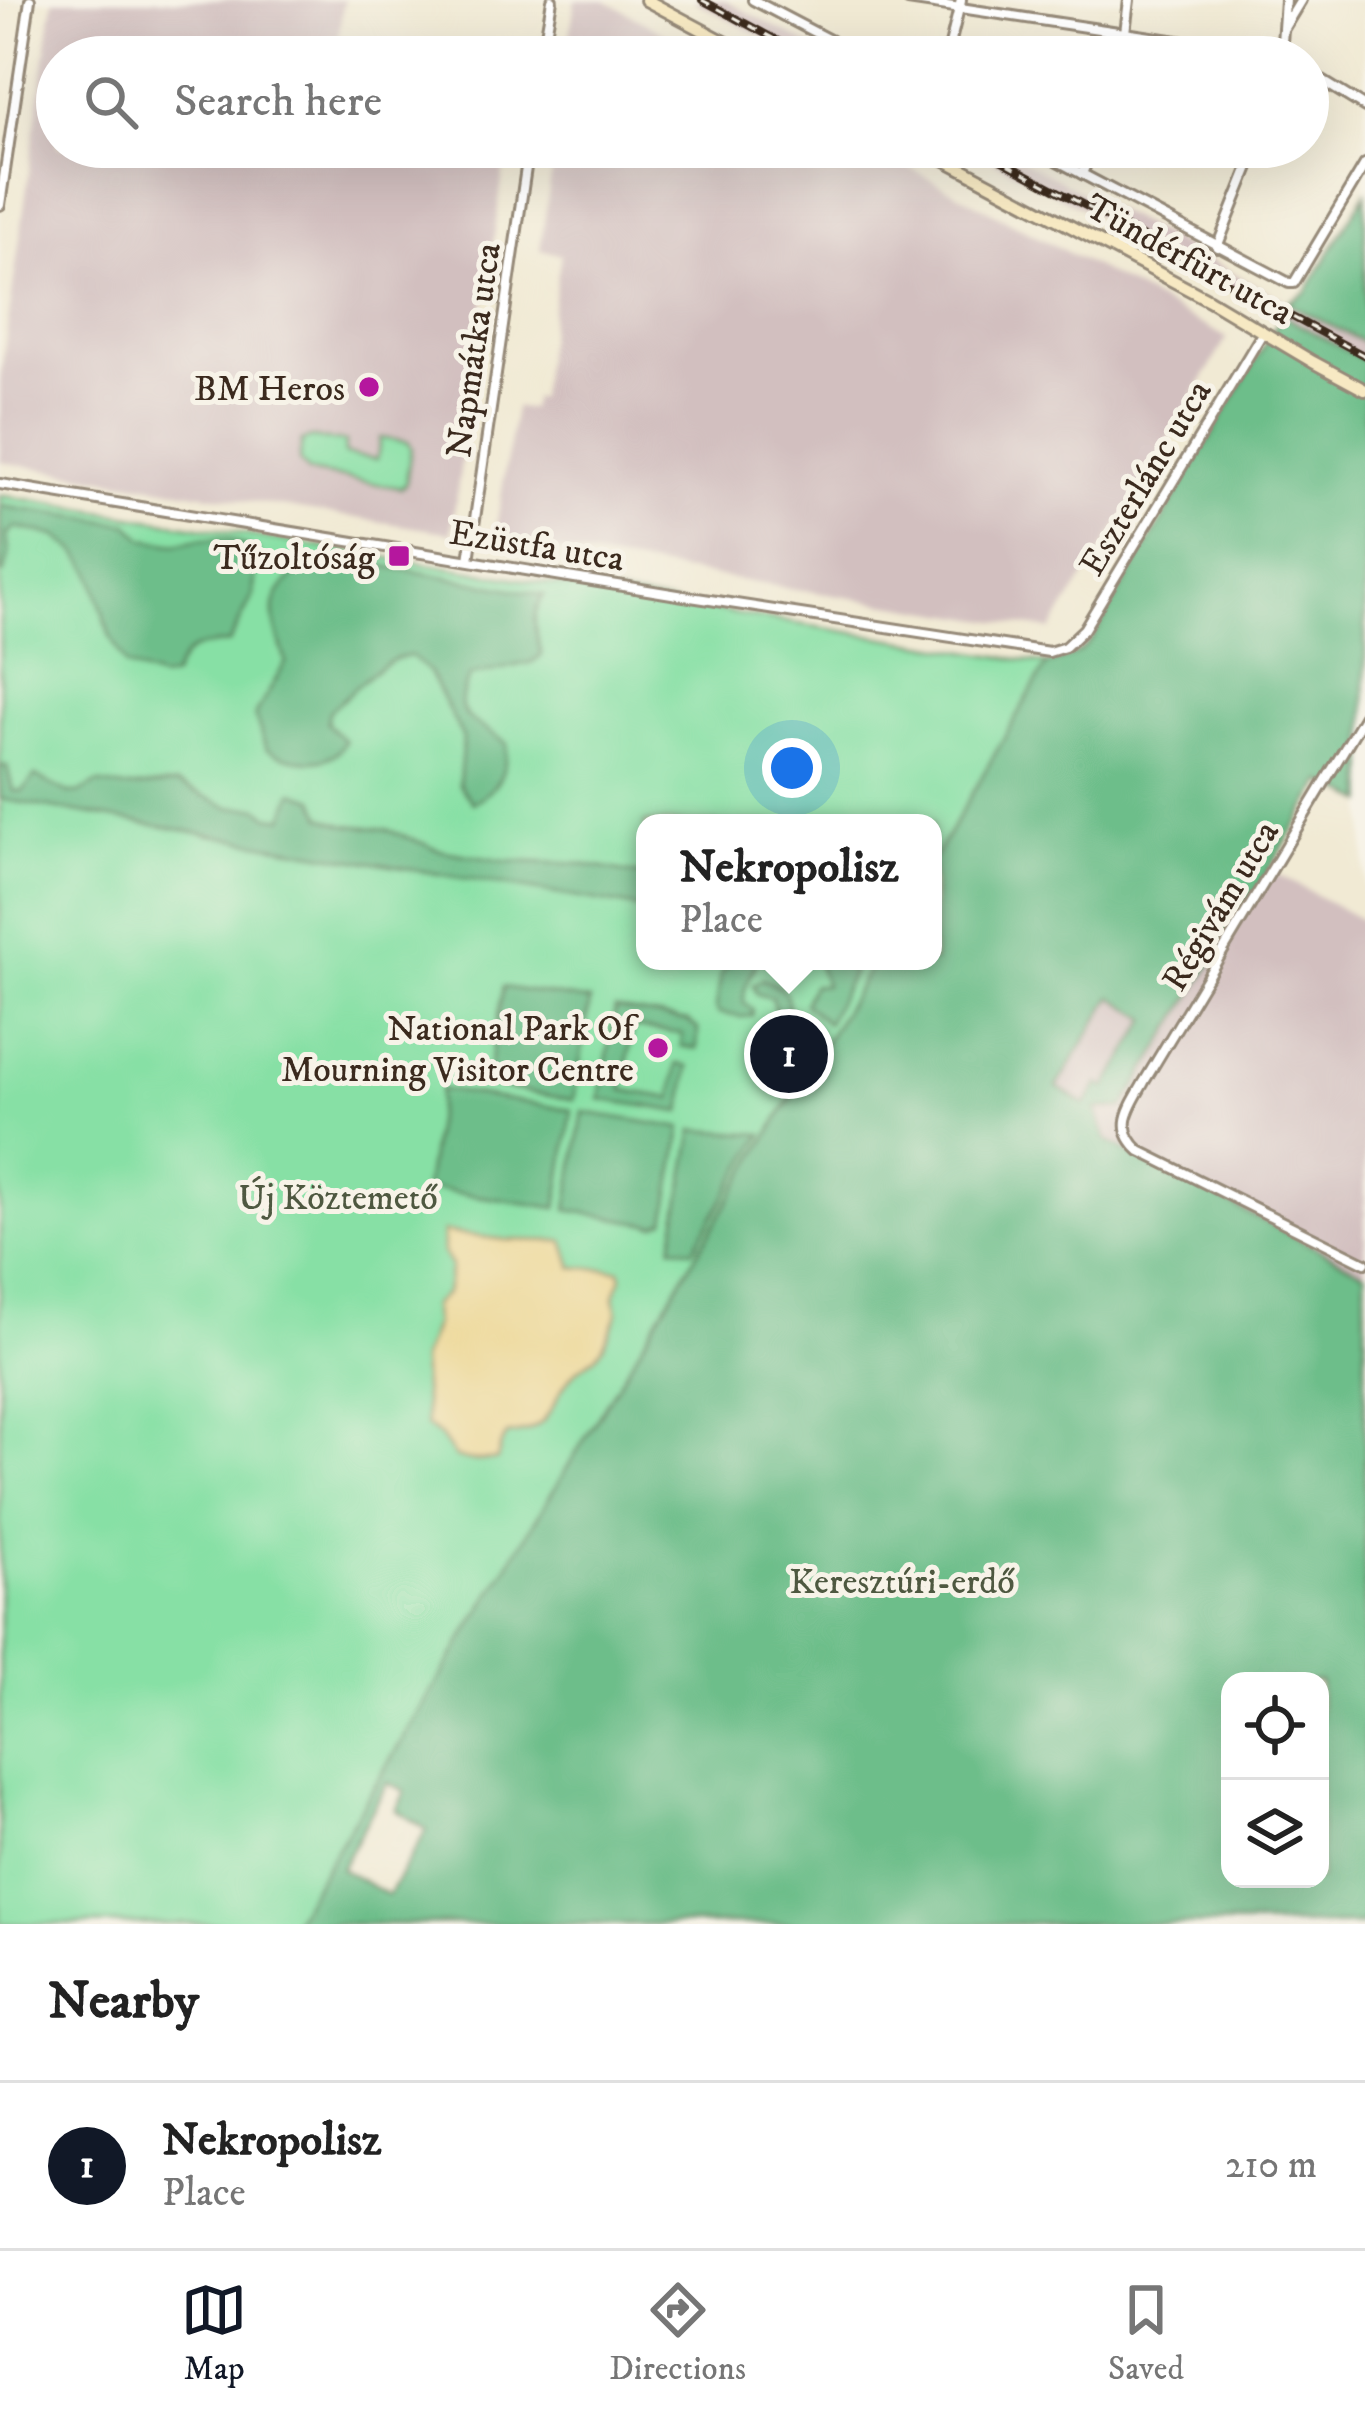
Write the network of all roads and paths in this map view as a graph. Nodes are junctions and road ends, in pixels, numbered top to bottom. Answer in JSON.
{"nodes":[{"id":1,"x":30,"y":0,"type":"edge"},
{"id":2,"x":551,"y":0,"type":"edge"},
{"id":3,"x":646,"y":0,"type":"edge"},
{"id":4,"x":753,"y":0,"type":"edge"},
{"id":5,"x":908,"y":0,"type":"edge"},
{"id":6,"x":1129,"y":0,"type":"edge"},
{"id":7,"x":1286,"y":0,"type":"edge"},
{"id":8,"x":1301,"y":0,"type":"edge"},
{"id":9,"x":961,"y":4,"type":"edge"},
{"id":10,"x":1283,"y":29,"type":"junction"},
{"id":11,"x":1127,"y":32,"type":"junction"},
{"id":12,"x":545,"y":36,"type":"edge"},
{"id":13,"x":714,"y":36,"type":"edge"},
{"id":14,"x":822,"y":36,"type":"edge"},
{"id":15,"x":953,"y":36,"type":"edge"},
{"id":16,"x":1126,"y":36,"type":"edge"},
{"id":17,"x":1152,"y":36,"type":"edge"},
{"id":18,"x":1283,"y":36,"type":"edge"},
{"id":19,"x":1329,"y":85,"type":"edge"},
{"id":20,"x":1365,"y":107,"type":"edge"},
{"id":21,"x":1365,"y":164,"type":"edge"},
{"id":22,"x":526,"y":168,"type":"edge"},
{"id":23,"x":960,"y":168,"type":"edge"},
{"id":24,"x":1071,"y":168,"type":"edge"},
{"id":25,"x":1084,"y":168,"type":"edge"},
{"id":26,"x":1249,"y":168,"type":"edge"},
{"id":27,"x":1082,"y":174,"type":"junction"},
{"id":28,"x":0,"y":205,"type":"edge"},
{"id":29,"x":1217,"y":247,"type":"junction"},
{"id":30,"x":1264,"y":331,"type":"junction"},
{"id":31,"x":1365,"y":390,"type":"edge"},
{"id":32,"x":0,"y":484,"type":"edge"},
{"id":33,"x":469,"y":560,"type":"junction"},
{"id":34,"x":1065,"y":646,"type":"joint"},
{"id":35,"x":1365,"y":715,"type":"edge"},
{"id":36,"x":1365,"y":1263,"type":"edge"}],
"edges":[{"from":1,"to":28,"type":"street"},
{"from":2,"to":12,"type":"street"},
{"from":3,"to":13,"type":"street"},
{"from":4,"to":14,"type":"street"},
{"from":5,"to":9,"type":"street"},
{"from":6,"to":11,"type":"street"},
{"from":7,"to":10,"type":"street"},
{"from":8,"to":10,"type":"street"},
{"from":9,"to":11,"type":"street"},
{"from":9,"to":15,"type":"street"},
{"from":10,"to":18,"type":"street"},
{"from":11,"to":16,"type":"street"},
{"from":11,"to":17,"type":"street"},
{"from":19,"to":20,"type":"street"},
{"from":21,"to":29,"type":"street"},
{"from":22,"to":33,"type":"street","name":"Napmátka utca"},
{"from":23,"to":30,"type":"street","name":"Tündérfürt utca"},
{"from":24,"to":27,"type":"street"},
{"from":25,"to":27,"type":"street"},
{"from":26,"to":29,"type":"street"},
{"from":27,"to":29,"type":"street"},
{"from":30,"to":31,"type":"street","name":"Tündérfürt utca"},
{"from":30,"to":34,"type":"street","name":"Eszterlánc utca"},
{"from":32,"to":33,"type":"street","name":"Ezüstfa utca"},
{"from":33,"to":34,"type":"street","name":"Ezüstfa utca"},
{"from":35,"to":36,"type":"street","name":"Régivám utca"}]}
